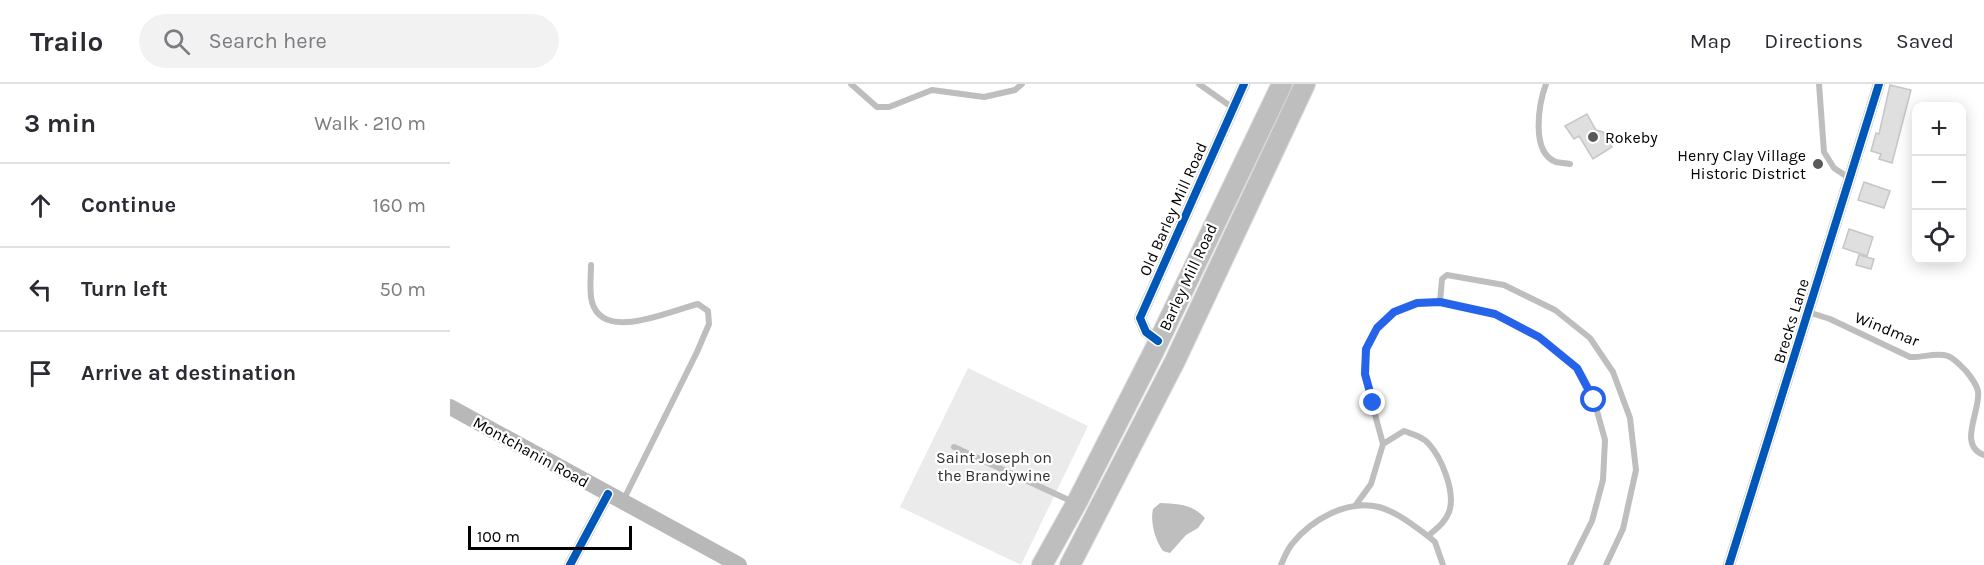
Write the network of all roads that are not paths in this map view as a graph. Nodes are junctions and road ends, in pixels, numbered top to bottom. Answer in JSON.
{"nodes":[{"id":1,"x":851,"y":84,"type":"edge"},
{"id":2,"x":1023,"y":84,"type":"edge"},
{"id":3,"x":1199,"y":84,"type":"edge"},
{"id":4,"x":1244,"y":84,"type":"edge"},
{"id":5,"x":1282,"y":84,"type":"edge"},
{"id":6,"x":1305,"y":84,"type":"edge"},
{"id":7,"x":1546,"y":84,"type":"edge"},
{"id":8,"x":1819,"y":84,"type":"edge"},
{"id":9,"x":1879,"y":84,"type":"edge"},
{"id":10,"x":1233,"y":108,"type":"junction"},
{"id":11,"x":1570,"y":164,"type":"dead end"},
{"id":12,"x":1850,"y":178,"type":"junction"},
{"id":13,"x":591,"y":265,"type":"dead end"},
{"id":14,"x":1440,"y":302,"type":"junction"},
{"id":15,"x":1808,"y":312,"type":"junction"},
{"id":16,"x":1158,"y":341,"type":"junction"},
{"id":17,"x":450,"y":407,"type":"edge"},
{"id":18,"x":1383,"y":444,"type":"junction"},
{"id":19,"x":954,"y":447,"type":"dead end"},
{"id":20,"x":1984,"y":455,"type":"edge"},
{"id":21,"x":1111,"y":488,"type":"junction"},
{"id":22,"x":615,"y":498,"type":"junction"},
{"id":23,"x":1076,"y":504,"type":"junction"},
{"id":24,"x":1354,"y":506,"type":"junction"},
{"id":25,"x":1428,"y":536,"type":"junction"},
{"id":26,"x":570,"y":565,"type":"edge"},
{"id":27,"x":739,"y":565,"type":"edge"},
{"id":28,"x":1042,"y":565,"type":"edge"},
{"id":29,"x":1071,"y":565,"type":"edge"},
{"id":30,"x":1281,"y":565,"type":"edge"},
{"id":31,"x":1443,"y":565,"type":"edge"},
{"id":32,"x":1570,"y":565,"type":"edge"},
{"id":33,"x":1606,"y":565,"type":"edge"},
{"id":34,"x":1729,"y":565,"type":"edge"}],
"edges":[{"from":1,"to":2,"type":"lane"},
{"from":3,"to":10,"type":"lane"},
{"from":4,"to":10,"type":"street","name":"Old Barley Mill Road"},
{"from":5,"to":16,"type":"highway","name":"Barley Mill Road"},
{"from":6,"to":21,"type":"highway","name":"Barley Mill Road"},
{"from":7,"to":11,"type":"lane"},
{"from":8,"to":12,"type":"lane"},
{"from":9,"to":12,"type":"street","name":"Brecks Lane"},
{"from":10,"to":16,"type":"street","name":"Old Barley Mill Road"},
{"from":12,"to":15,"type":"street","name":"Brecks Lane"},
{"from":13,"to":22,"type":"lane"},
{"from":14,"to":18,"type":"lane"},
{"from":14,"to":32,"type":"lane"},
{"from":14,"to":33,"type":"lane"},
{"from":15,"to":20,"type":"lane","name":"Windmar"},
{"from":15,"to":34,"type":"street","name":"Brecks Lane"},
{"from":16,"to":21,"type":"highway"},
{"from":16,"to":23,"type":"highway","name":"Barley Mill Road"},
{"from":17,"to":22,"type":"main road","name":"Montchanin Road"},
{"from":18,"to":24,"type":"lane"},
{"from":18,"to":25,"type":"lane"},
{"from":19,"to":23,"type":"lane"},
{"from":21,"to":29,"type":"highway","name":"Barley Mill Road"},
{"from":22,"to":26,"type":"street"},
{"from":22,"to":27,"type":"main road","name":"Montchanin Road"},
{"from":23,"to":28,"type":"highway","name":"Barley Mill Road"},
{"from":24,"to":25,"type":"lane"},
{"from":24,"to":30,"type":"lane"},
{"from":25,"to":31,"type":"lane"}]}
